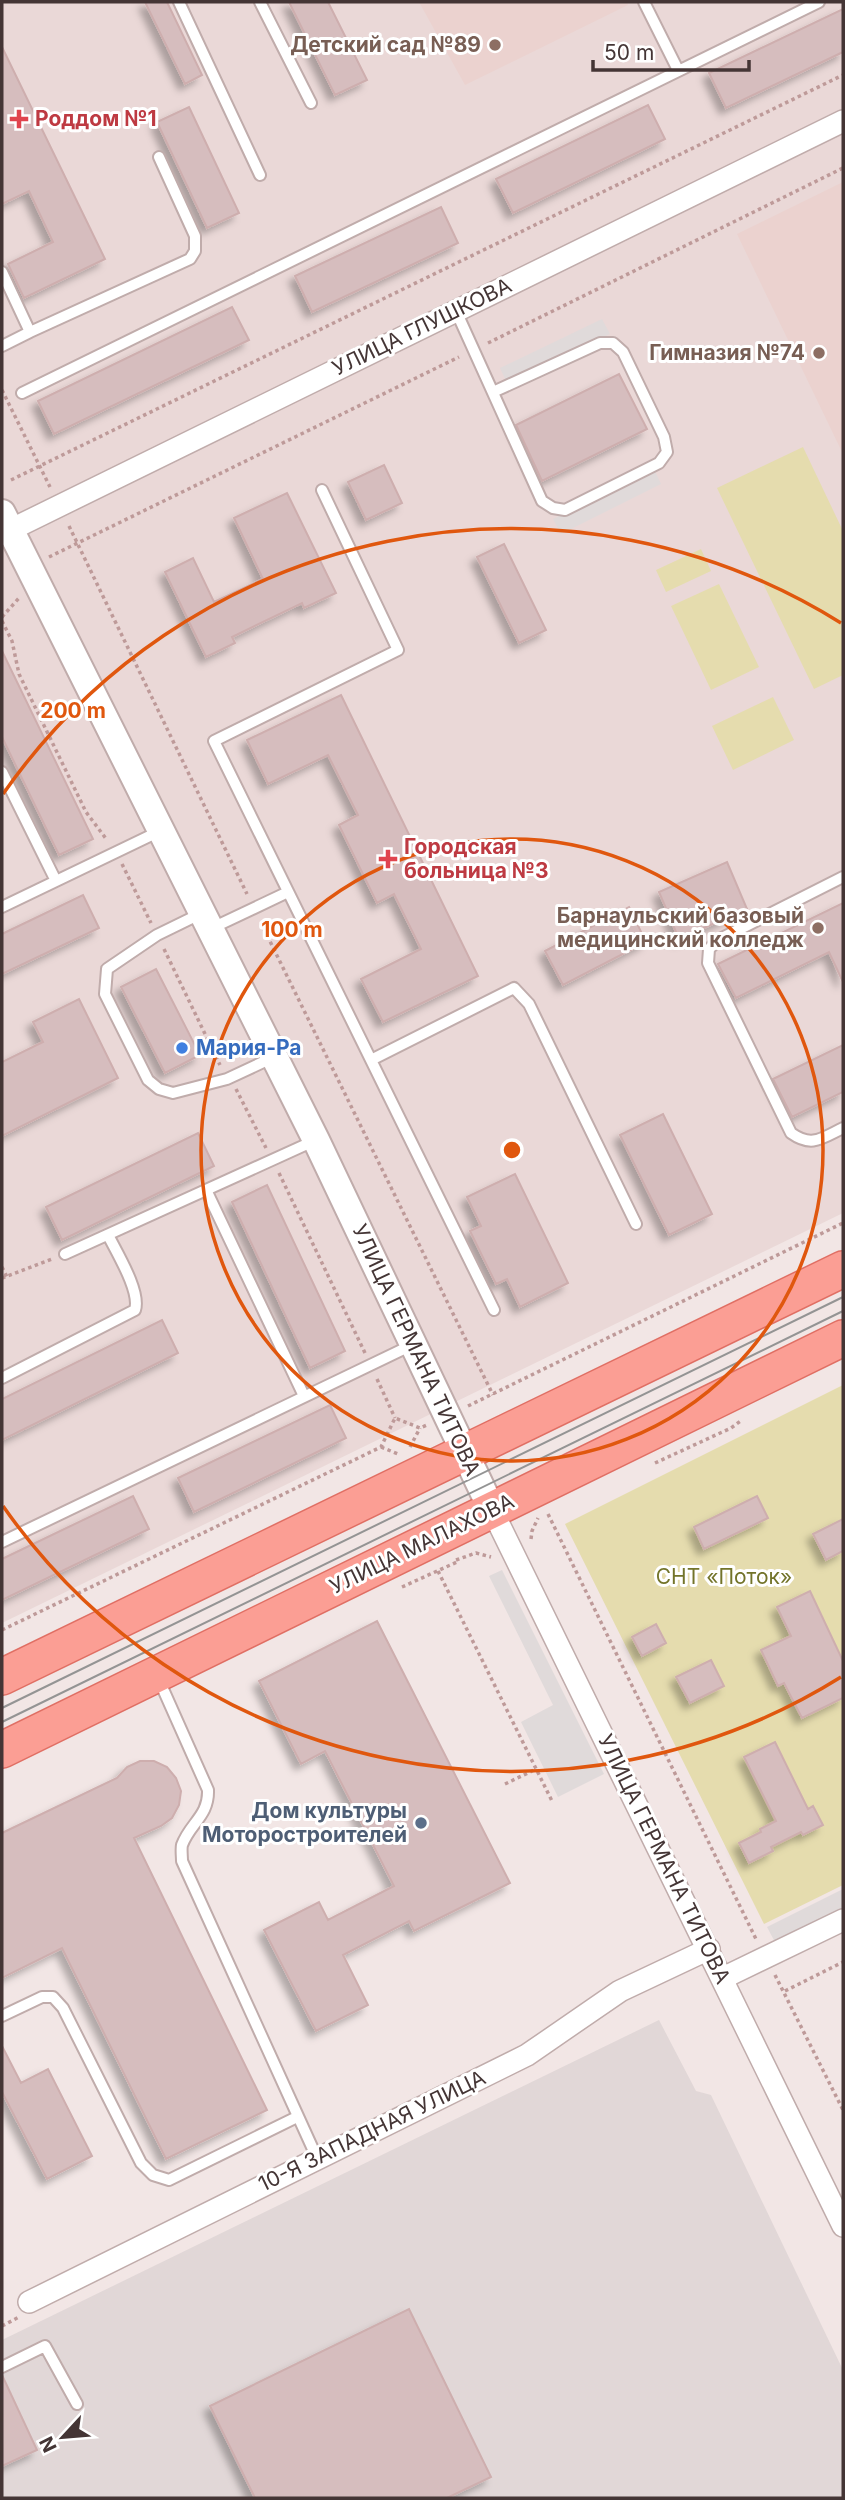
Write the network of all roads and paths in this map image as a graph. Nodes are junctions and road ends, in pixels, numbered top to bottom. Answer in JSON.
{"nodes":[{"id":1,"x":179,"y":2,"type":"edge"},
{"id":2,"x":260,"y":2,"type":"edge"},
{"id":3,"x":644,"y":2,"type":"edge"},
{"id":4,"x":819,"y":2,"type":"edge"},
{"id":5,"x":678,"y":71,"type":"junction"},
{"id":6,"x":843,"y":75,"type":"edge"},
{"id":7,"x":311,"y":103,"type":"dead end"},
{"id":8,"x":843,"y":121,"type":"edge"},
{"id":9,"x":159,"y":157,"type":"dead end"},
{"id":10,"x":260,"y":175,"type":"dead end"},
{"id":11,"x":2,"y":272,"type":"edge"},
{"id":12,"x":456,"y":311,"type":"junction"},
{"id":13,"x":30,"y":332,"type":"junction"},
{"id":14,"x":2,"y":346,"type":"edge"},
{"id":15,"x":2,"y":390,"type":"edge"},
{"id":16,"x":494,"y":392,"type":"junction"},
{"id":17,"x":22,"y":393,"type":"dead end"},
{"id":18,"x":40,"y":467,"type":"junction"},
{"id":19,"x":11,"y":480,"type":"dead end"},
{"id":20,"x":50,"y":487,"type":"dead end"},
{"id":21,"x":323,"y":490,"type":"dead end"},
{"id":22,"x":5,"y":526,"type":"edge"},
{"id":23,"x":69,"y":526,"type":"dead end"},
{"id":24,"x":78,"y":543,"type":"junction"},
{"id":25,"x":49,"y":557,"type":"dead end"},
{"id":26,"x":2,"y":772,"type":"edge"},
{"id":27,"x":160,"y":831,"type":"junction"},
{"id":28,"x":843,"y":877,"type":"edge"},
{"id":29,"x":56,"y":881,"type":"junction"},
{"id":30,"x":288,"y":892,"type":"junction"},
{"id":31,"x":2,"y":907,"type":"edge"},
{"id":32,"x":254,"y":908,"type":"junction"},
{"id":33,"x":206,"y":921,"type":"junction"},
{"id":34,"x":274,"y":1057,"type":"junction"},
{"id":35,"x":371,"y":1060,"type":"junction"},
{"id":36,"x":231,"y":1078,"type":"junction"},
{"id":37,"x":843,"y":1128,"type":"edge"},
{"id":38,"x":316,"y":1140,"type":"junction"},
{"id":39,"x":272,"y":1161,"type":"junction"},
{"id":40,"x":207,"y":1192,"type":"junction"},
{"id":41,"x":843,"y":1223,"type":"edge"},
{"id":42,"x":636,"y":1224,"type":"dead end"},
{"id":43,"x":108,"y":1235,"type":"junction"},
{"id":44,"x":65,"y":1254,"type":"joint"},
{"id":45,"x":2,"y":1267,"type":"edge"},
{"id":46,"x":843,"y":1269,"type":"edge"},
{"id":47,"x":4,"y":1277,"type":"edge"},
{"id":48,"x":494,"y":1310,"type":"dead end"},
{"id":49,"x":843,"y":1338,"type":"edge"},
{"id":50,"x":414,"y":1344,"type":"junction"},
{"id":51,"x":371,"y":1364,"type":"junction"},
{"id":52,"x":2,"y":1378,"type":"edge"},
{"id":53,"x":493,"y":1395,"type":"junction"},
{"id":54,"x":304,"y":1396,"type":"junction"},
{"id":55,"x":483,"y":1400,"type":"junction"},
{"id":56,"x":466,"y":1407,"type":"dead end"},
{"id":57,"x":486,"y":1407,"type":"dead end"},
{"id":58,"x":395,"y":1418,"type":"junction"},
{"id":59,"x":432,"y":1423,"type":"dead end"},
{"id":60,"x":420,"y":1428,"type":"junction"},
{"id":61,"x":381,"y":1447,"type":"junction"},
{"id":62,"x":465,"y":1454,"type":"junction"},
{"id":63,"x":492,"y":1510,"type":"junction"},
{"id":64,"x":547,"y":1512,"type":"dead end"},
{"id":65,"x":539,"y":1516,"type":"dead end"},
{"id":66,"x":531,"y":1539,"type":"dead end"},
{"id":67,"x":2,"y":1542,"type":"edge"},
{"id":68,"x":454,"y":1555,"type":"dead end"},
{"id":69,"x":495,"y":1557,"type":"dead end"},
{"id":70,"x":438,"y":1571,"type":"dead end"},
{"id":71,"x":2,"y":1630,"type":"edge"},
{"id":72,"x":156,"y":1674,"type":"junction"},
{"id":73,"x":2,"y":1677,"type":"edge"},
{"id":74,"x":2,"y":1751,"type":"edge"},
{"id":75,"x":536,"y":1769,"type":"junction"},
{"id":76,"x":505,"y":1784,"type":"dead end"},
{"id":77,"x":553,"y":1803,"type":"dead end"},
{"id":78,"x":843,"y":1920,"type":"edge"},
{"id":79,"x":756,"y":1939,"type":"dead end"},
{"id":80,"x":709,"y":1949,"type":"junction"},
{"id":81,"x":843,"y":1962,"type":"edge"},
{"id":82,"x":772,"y":1970,"type":"dead end"},
{"id":83,"x":723,"y":1978,"type":"junction"},
{"id":84,"x":785,"y":1991,"type":"junction"},
{"id":85,"x":2,"y":2016,"type":"edge"},
{"id":86,"x":843,"y":2110,"type":"edge"},
{"id":87,"x":298,"y":2117,"type":"junction"},
{"id":88,"x":317,"y":2158,"type":"junction"},
{"id":89,"x":843,"y":2226,"type":"edge"},
{"id":90,"x":29,"y":2302,"type":"dead end"},
{"id":91,"x":2,"y":2367,"type":"edge"},
{"id":92,"x":77,"y":2404,"type":"dead end"}],
"edges":[{"from":1,"to":10,"type":"lane"},
{"from":2,"to":7,"type":"lane"},
{"from":3,"to":5,"type":"lane"},
{"from":4,"to":5,"type":"lane"},
{"from":5,"to":17,"type":"lane"},
{"from":6,"to":18,"type":"path"},
{"from":8,"to":12,"type":"street","name":"УЛИЦА ГЛУШКОВА"},
{"from":9,"to":13,"type":"lane"},
{"from":11,"to":13,"type":"lane"},
{"from":12,"to":16,"type":"lane"},
{"from":12,"to":22,"type":"street","name":"УЛИЦА ГЛУШКОВА"},
{"from":13,"to":14,"type":"lane"},
{"from":15,"to":18,"type":"path"},
{"from":16,"to":16,"type":"lane"},
{"from":18,"to":19,"type":"path"},
{"from":18,"to":20,"type":"path"},
{"from":21,"to":30,"type":"lane"},
{"from":22,"to":27,"type":"street","name":"УЛИЦА ГЕРМАНА ТИТОВА"},
{"from":23,"to":24,"type":"path"},
{"from":24,"to":25,"type":"path"},
{"from":24,"to":32,"type":"path"},
{"from":26,"to":29,"type":"lane"},
{"from":27,"to":29,"type":"lane"},
{"from":27,"to":33,"type":"street","name":"УЛИЦА ГЕРМАНА ТИТОВА"},
{"from":28,"to":37,"type":"lane"},
{"from":29,"to":31,"type":"lane"},
{"from":30,"to":32,"type":"lane"},
{"from":30,"to":35,"type":"lane"},
{"from":32,"to":33,"type":"lane"},
{"from":32,"to":53,"type":"path"},
{"from":33,"to":34,"type":"street","name":"УЛИЦА ГЕРМАНА ТИТОВА"},
{"from":33,"to":36,"type":"lane"},
{"from":34,"to":36,"type":"lane"},
{"from":34,"to":38,"type":"street","name":"УЛИЦА ГЕРМАНА ТИТОВА"},
{"from":35,"to":42,"type":"lane"},
{"from":35,"to":48,"type":"lane"},
{"from":36,"to":39,"type":"path"},
{"from":38,"to":39,"type":"lane"},
{"from":38,"to":50,"type":"street","name":"УЛИЦА ГЕРМАНА ТИТОВА"},
{"from":39,"to":40,"type":"lane"},
{"from":39,"to":51,"type":"path"},
{"from":40,"to":43,"type":"lane"},
{"from":40,"to":54,"type":"lane"},
{"from":41,"to":53,"type":"path"},
{"from":43,"to":44,"type":"lane"},
{"from":43,"to":52,"type":"lane"},
{"from":44,"to":47,"type":"path"},
{"from":45,"to":47,"type":"path"},
{"from":46,"to":62,"type":"main road"},
{"from":49,"to":63,"type":"main road","name":"УЛИЦА МАЛАХОВА"},
{"from":50,"to":51,"type":"lane"},
{"from":50,"to":62,"type":"street","name":"УЛИЦА ГЕРМАНА ТИТОВА"},
{"from":51,"to":54,"type":"lane"},
{"from":51,"to":58,"type":"path"},
{"from":53,"to":55,"type":"path"},
{"from":54,"to":67,"type":"lane"},
{"from":55,"to":56,"type":"path"},
{"from":55,"to":57,"type":"path"},
{"from":58,"to":60,"type":"path"},
{"from":58,"to":61,"type":"path"},
{"from":59,"to":60,"type":"path"},
{"from":60,"to":61,"type":"path"},
{"from":61,"to":71,"type":"path"},
{"from":62,"to":63,"type":"street","name":"УЛИЦА ГЕРМАНА ТИТОВА"},
{"from":62,"to":73,"type":"main road"},
{"from":63,"to":72,"type":"main road","name":"УЛИЦА МАЛАХОВА"},
{"from":63,"to":80,"type":"street","name":"УЛИЦА ГЕРМАНА ТИТОВА"},
{"from":64,"to":79,"type":"path"},
{"from":65,"to":66,"type":"path"},
{"from":68,"to":69,"type":"path"},
{"from":70,"to":75,"type":"path"},
{"from":72,"to":74,"type":"main road","name":"УЛИЦА МАЛАХОВА"},
{"from":72,"to":87,"type":"lane"},
{"from":75,"to":76,"type":"path"},
{"from":75,"to":77,"type":"path"},
{"from":78,"to":83,"type":"street"},
{"from":80,"to":83,"type":"street","name":"УЛИЦА ГЕРМАНА ТИТОВА"},
{"from":80,"to":88,"type":"street","name":"10-Я ЗАПАДНАЯ УЛИЦА"},
{"from":81,"to":84,"type":"path"},
{"from":82,"to":84,"type":"path"},
{"from":83,"to":89,"type":"street","name":"УЛИЦА ГЕРМАНА ТИТОВА"},
{"from":84,"to":86,"type":"path"},
{"from":85,"to":87,"type":"lane"},
{"from":87,"to":88,"type":"lane"},
{"from":88,"to":90,"type":"street","name":"10-Я ЗАПАДНАЯ УЛИЦА"},
{"from":91,"to":92,"type":"lane"}]}
